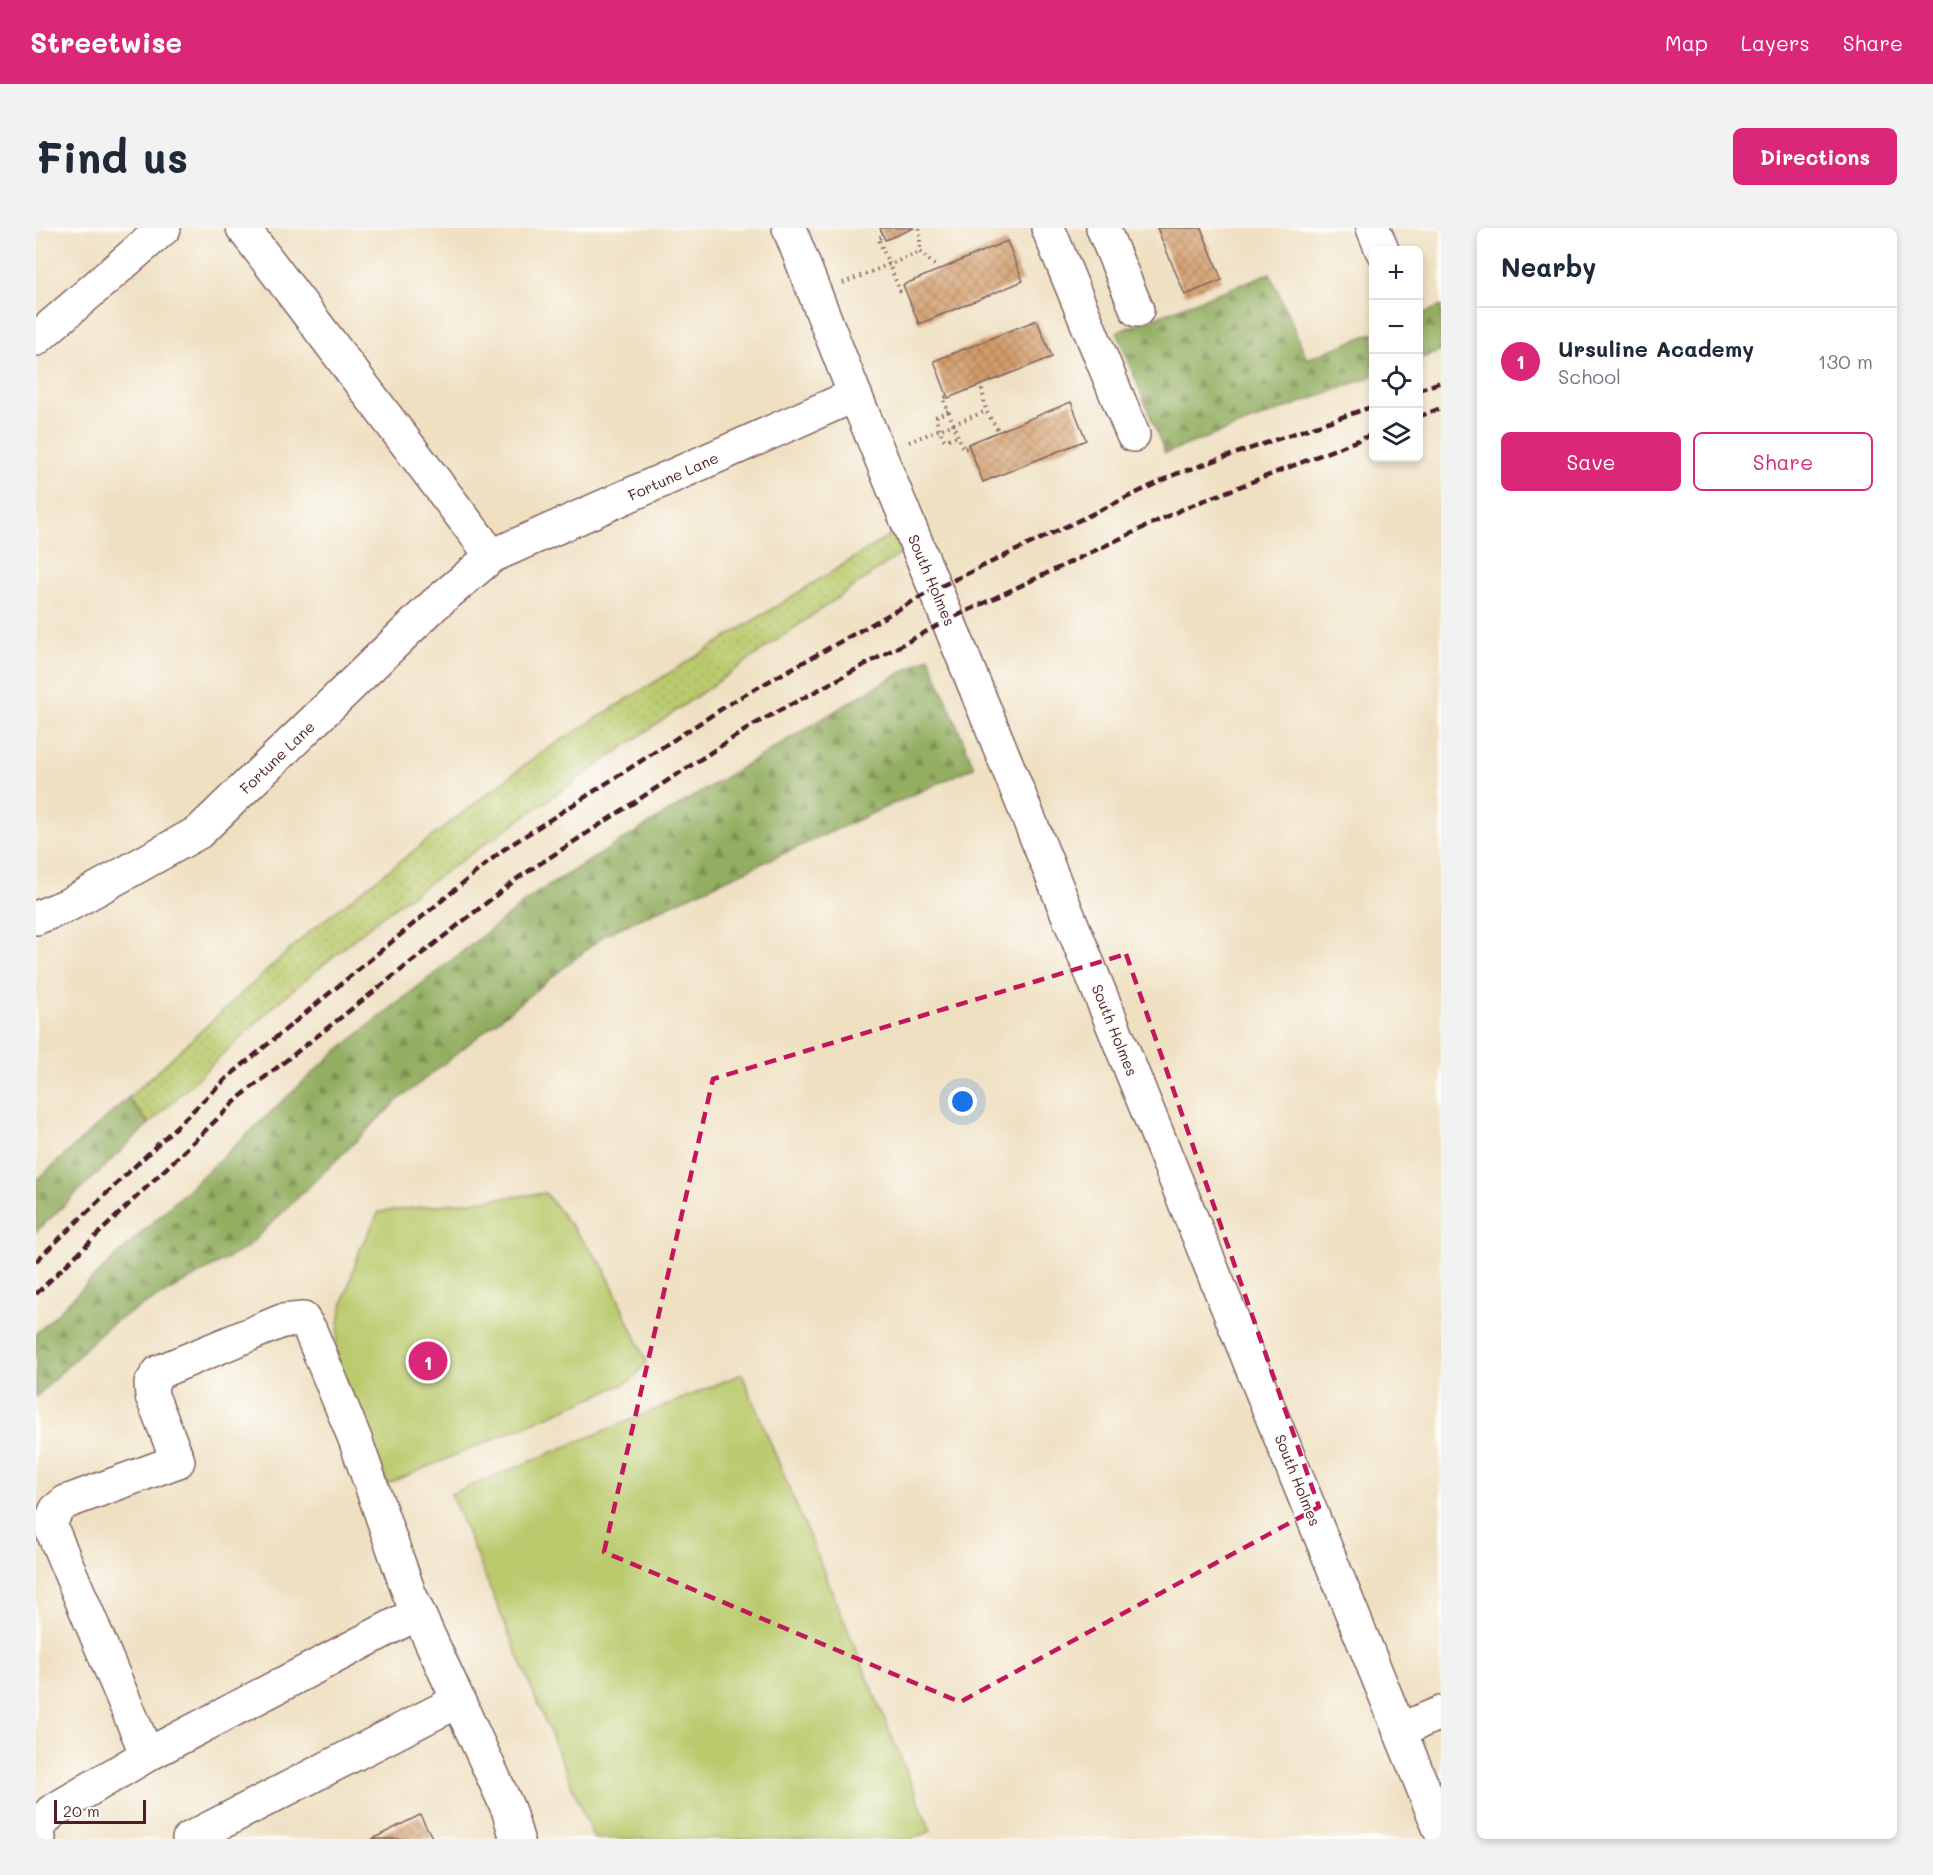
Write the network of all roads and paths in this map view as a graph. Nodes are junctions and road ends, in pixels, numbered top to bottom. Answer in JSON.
{"nodes":[{"id":1,"x":164,"y":228,"type":"edge"},
{"id":2,"x":243,"y":228,"type":"edge"},
{"id":3,"x":275,"y":228,"type":"edge"},
{"id":4,"x":789,"y":228,"type":"edge"},
{"id":5,"x":920,"y":228,"type":"edge"},
{"id":6,"x":1048,"y":228,"type":"edge"},
{"id":7,"x":1103,"y":228,"type":"edge"},
{"id":8,"x":1373,"y":228,"type":"edge"},
{"id":9,"x":881,"y":237,"type":"dead end"},
{"id":10,"x":1380,"y":246,"type":"edge"},
{"id":11,"x":920,"y":252,"type":"junction"},
{"id":12,"x":264,"y":258,"type":"junction"},
{"id":13,"x":889,"y":264,"type":"junction"},
{"id":14,"x":938,"y":268,"type":"dead end"},
{"id":15,"x":841,"y":284,"type":"dead end"},
{"id":16,"x":903,"y":290,"type":"dead end"},
{"id":17,"x":1137,"y":310,"type":"dead end"},
{"id":18,"x":36,"y":339,"type":"edge"},
{"id":19,"x":982,"y":389,"type":"dead end"},
{"id":20,"x":855,"y":395,"type":"junction"},
{"id":21,"x":946,"y":397,"type":"dead end"},
{"id":22,"x":948,"y":411,"type":"junction"},
{"id":23,"x":986,"y":411,"type":"junction"},
{"id":24,"x":954,"y":424,"type":"junction"},
{"id":25,"x":939,"y":430,"type":"junction"},
{"id":26,"x":998,"y":430,"type":"dead end"},
{"id":27,"x":1133,"y":435,"type":"dead end"},
{"id":28,"x":958,"y":436,"type":"junction"},
{"id":29,"x":906,"y":442,"type":"dead end"},
{"id":30,"x":967,"y":448,"type":"dead end"},
{"id":31,"x":492,"y":556,"type":"junction"},
{"id":32,"x":36,"y":918,"type":"edge"},
{"id":33,"x":418,"y":1613,"type":"junction"},
{"id":34,"x":458,"y":1701,"type":"junction"},
{"id":35,"x":1441,"y":1713,"type":"edge"},
{"id":36,"x":1399,"y":1730,"type":"junction"},
{"id":37,"x":147,"y":1755,"type":"junction"},
{"id":38,"x":38,"y":1832,"type":"edge"},
{"id":39,"x":1441,"y":1832,"type":"edge"},
{"id":40,"x":189,"y":1839,"type":"edge"},
{"id":41,"x":517,"y":1839,"type":"edge"}],
"edges":[{"from":1,"to":18,"type":"street"},
{"from":2,"to":12,"type":"street"},
{"from":3,"to":12,"type":"street"},
{"from":4,"to":20,"type":"street","name":"South Holmes"},
{"from":5,"to":11,"type":"path"},
{"from":6,"to":27,"type":"street"},
{"from":7,"to":17,"type":"street"},
{"from":8,"to":10,"type":"street"},
{"from":9,"to":13,"type":"path"},
{"from":11,"to":13,"type":"path"},
{"from":11,"to":14,"type":"path"},
{"from":12,"to":31,"type":"street"},
{"from":13,"to":15,"type":"path"},
{"from":13,"to":16,"type":"path"},
{"from":19,"to":23,"type":"path"},
{"from":20,"to":31,"type":"street","name":"Fortune Lane"},
{"from":20,"to":36,"type":"street","name":"South Holmes"},
{"from":21,"to":22,"type":"path"},
{"from":22,"to":24,"type":"path"},
{"from":22,"to":25,"type":"path"},
{"from":23,"to":24,"type":"path"},
{"from":23,"to":26,"type":"path"},
{"from":24,"to":25,"type":"path"},
{"from":24,"to":28,"type":"path"},
{"from":25,"to":28,"type":"path"},
{"from":25,"to":29,"type":"path"},
{"from":28,"to":30,"type":"path"},
{"from":31,"to":32,"type":"street","name":"Fortune Lane"},
{"from":33,"to":34,"type":"street"},
{"from":33,"to":37,"type":"street"},
{"from":33,"to":37,"type":"street"},
{"from":34,"to":40,"type":"street"},
{"from":34,"to":41,"type":"street"},
{"from":35,"to":36,"type":"street"},
{"from":36,"to":39,"type":"street","name":"South Holmes"},
{"from":37,"to":38,"type":"street"}]}
